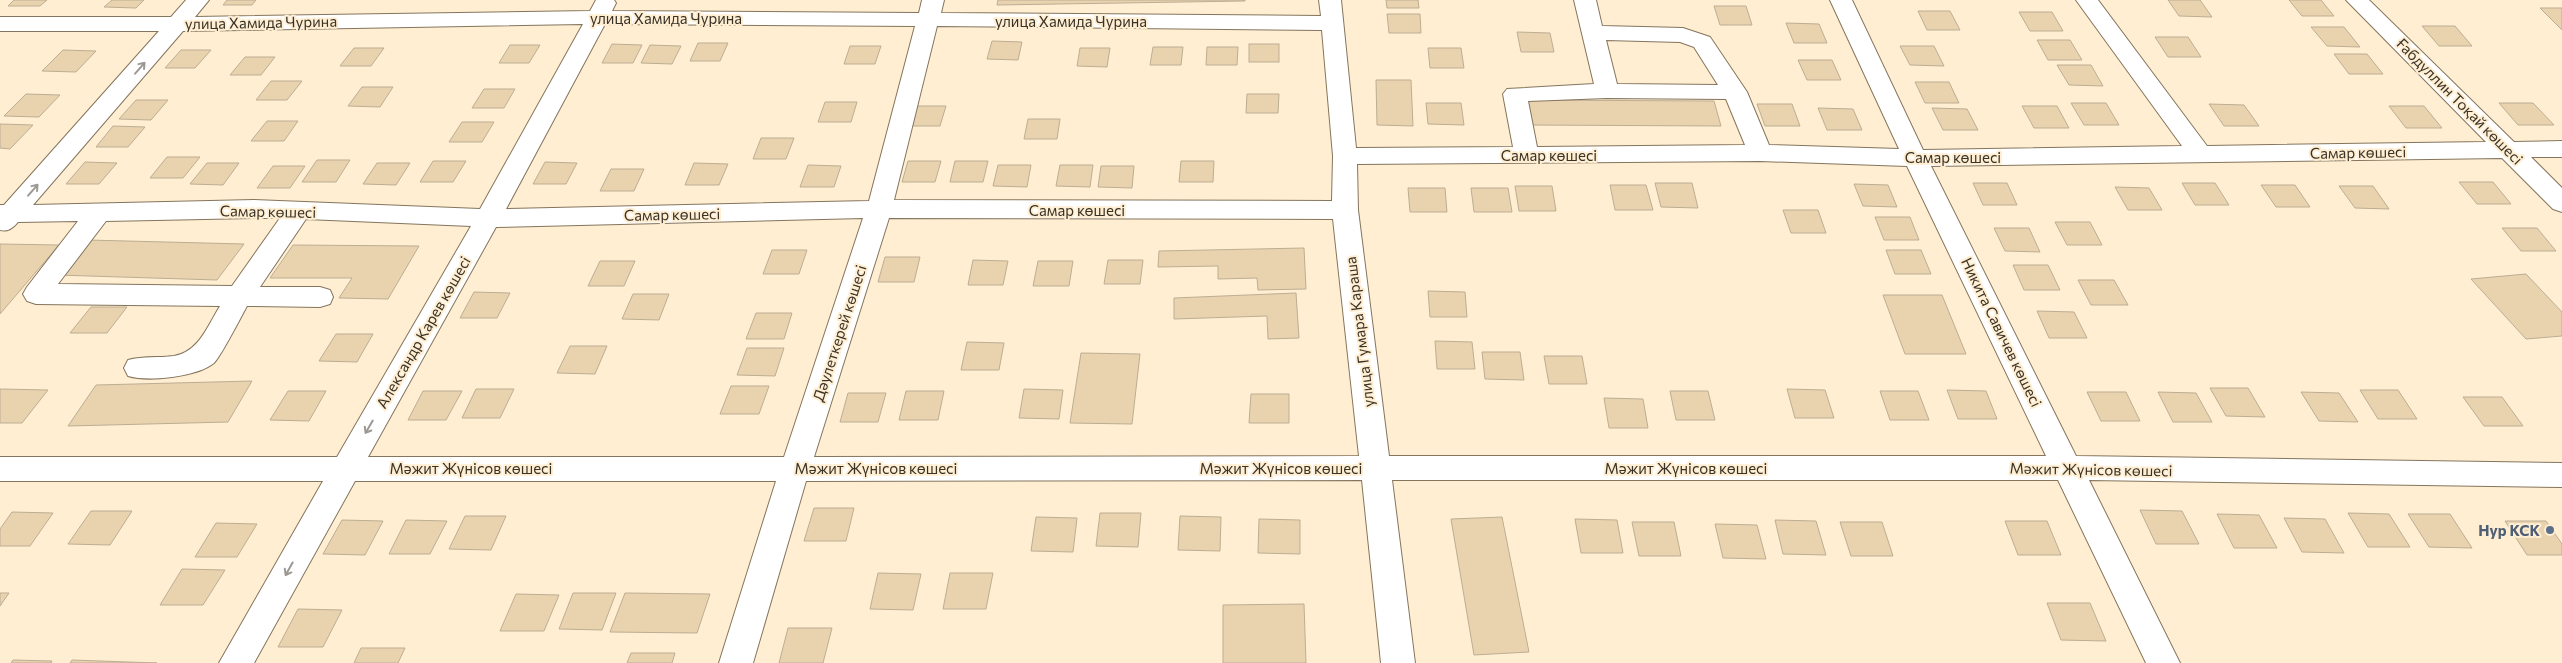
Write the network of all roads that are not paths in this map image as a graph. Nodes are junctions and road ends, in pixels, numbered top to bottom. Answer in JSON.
{"nodes":[{"id":1,"x":198,"y":0,"type":"edge"},
{"id":2,"x":1584,"y":0,"type":"edge"},
{"id":3,"x":1841,"y":0,"type":"edge"},
{"id":4,"x":2087,"y":0,"type":"edge"},
{"id":5,"x":2357,"y":0,"type":"edge"},
{"id":6,"x":602,"y":8,"type":"edge"},
{"id":7,"x":930,"y":10,"type":"edge"},
{"id":8,"x":1331,"y":12,"type":"edge"},
{"id":9,"x":0,"y":24,"type":"edge"},
{"id":10,"x":178,"y":24,"type":"junction"},
{"id":11,"x":1592,"y":33,"type":"junction"},
{"id":12,"x":1607,"y":91,"type":"junction"},
{"id":13,"x":1735,"y":92,"type":"junction"},
{"id":14,"x":2509,"y":149,"type":"junction"},
{"id":15,"x":2562,"y":149,"type":"edge"},
{"id":16,"x":1760,"y":153,"type":"junction"},
{"id":17,"x":2200,"y":154,"type":"junction"},
{"id":18,"x":1527,"y":155,"type":"junction"},
{"id":19,"x":1345,"y":156,"type":"junction"},
{"id":20,"x":1915,"y":158,"type":"junction"},
{"id":21,"x":2562,"y":203,"type":"edge"},
{"id":22,"x":879,"y":209,"type":"junction"},
{"id":23,"x":1345,"y":210,"type":"junction"},
{"id":24,"x":99,"y":212,"type":"junction"},
{"id":25,"x":298,"y":212,"type":"junction"},
{"id":26,"x":4,"y":218,"type":"edge"},
{"id":27,"x":488,"y":218,"type":"junction"},
{"id":28,"x":240,"y":297,"type":"junction"},
{"id":29,"x":320,"y":297,"type":"dead end"},
{"id":30,"x":138,"y":368,"type":"dead end"},
{"id":31,"x":346,"y":468,"type":"junction"},
{"id":32,"x":795,"y":468,"type":"junction"},
{"id":33,"x":1376,"y":468,"type":"junction"},
{"id":34,"x":2069,"y":468,"type":"junction"},
{"id":35,"x":0,"y":469,"type":"edge"},
{"id":36,"x":2562,"y":475,"type":"edge"},
{"id":37,"x":236,"y":663,"type":"edge"},
{"id":38,"x":736,"y":663,"type":"edge"},
{"id":39,"x":1398,"y":663,"type":"edge"},
{"id":40,"x":2163,"y":663,"type":"edge"}],
"edges":[{"from":1,"to":10,"type":"street"},
{"from":2,"to":11,"type":"street"},
{"from":3,"to":20,"type":"street","name":"Никита Савичев көшесі"},
{"from":4,"to":17,"type":"street"},
{"from":5,"to":14,"type":"street","name":"Ғабдуллин Тоқай көшесі"},
{"from":6,"to":7,"type":"street","name":"улица Хамида Чурина"},
{"from":6,"to":10,"type":"street","name":"улица Хамида Чурина"},
{"from":6,"to":27,"type":"street","name":"Александр Карев көшесі"},
{"from":7,"to":8,"type":"street","name":"улица Хамида Чурина"},
{"from":7,"to":22,"type":"street","name":"Дәулеткерей көшесі"},
{"from":8,"to":19,"type":"street","name":"улица Гумара Караша"},
{"from":9,"to":10,"type":"street","name":"улица Хамида Чурина"},
{"from":26,"to":10,"type":"street","one_way":true},
{"from":11,"to":12,"type":"street"},
{"from":11,"to":13,"type":"street"},
{"from":12,"to":13,"type":"street"},
{"from":12,"to":18,"type":"street"},
{"from":13,"to":16,"type":"street"},
{"from":14,"to":15,"type":"street","name":"Самар көшесі"},
{"from":14,"to":17,"type":"street","name":"Самар көшесі"},
{"from":14,"to":21,"type":"street","name":"Ғабдуллин Тоқай көшесі"},
{"from":16,"to":18,"type":"street","name":"Самар көшесі"},
{"from":16,"to":20,"type":"street","name":"Самар көшесі"},
{"from":17,"to":20,"type":"street","name":"Самар көшесі"},
{"from":18,"to":19,"type":"street","name":"Самар көшесі"},
{"from":19,"to":23,"type":"street","name":"улица Гумара Караша"},
{"from":20,"to":34,"type":"street","name":"Никита Савичев көшесі"},
{"from":22,"to":23,"type":"street","name":"Самар көшесі"},
{"from":22,"to":27,"type":"street","name":"Самар көшесі"},
{"from":22,"to":32,"type":"street","name":"Дәулеткерей көшесі"},
{"from":23,"to":33,"type":"street","name":"улица Гумара Караша"},
{"from":24,"to":25,"type":"street","name":"Самар көшесі"},
{"from":24,"to":26,"type":"street","name":"Самар көшесі"},
{"from":24,"to":28,"type":"street"},
{"from":25,"to":27,"type":"street","name":"Самар көшесі"},
{"from":25,"to":28,"type":"street"},
{"from":27,"to":31,"type":"street","name":"Александр Карев көшесі","one_way":true},
{"from":28,"to":29,"type":"street"},
{"from":28,"to":30,"type":"street"},
{"from":31,"to":32,"type":"street","name":"Мәжит Жүнісов көшесі"},
{"from":31,"to":35,"type":"street","name":"Мәжит Жүнісов көшесі"},
{"from":31,"to":37,"type":"street","name":"Александр Карев көшесі","one_way":true},
{"from":32,"to":33,"type":"street","name":"Мәжит Жүнісов көшесі"},
{"from":32,"to":38,"type":"street","name":"Дәулеткерей көшесі"},
{"from":33,"to":34,"type":"street","name":"Мәжит Жүнісов көшесі"},
{"from":33,"to":39,"type":"street","name":"улица Гумара Караша"},
{"from":34,"to":36,"type":"street","name":"Мәжит Жүнісов көшесі"},
{"from":34,"to":40,"type":"street","name":"Никита Савичев көшесі"}]}
